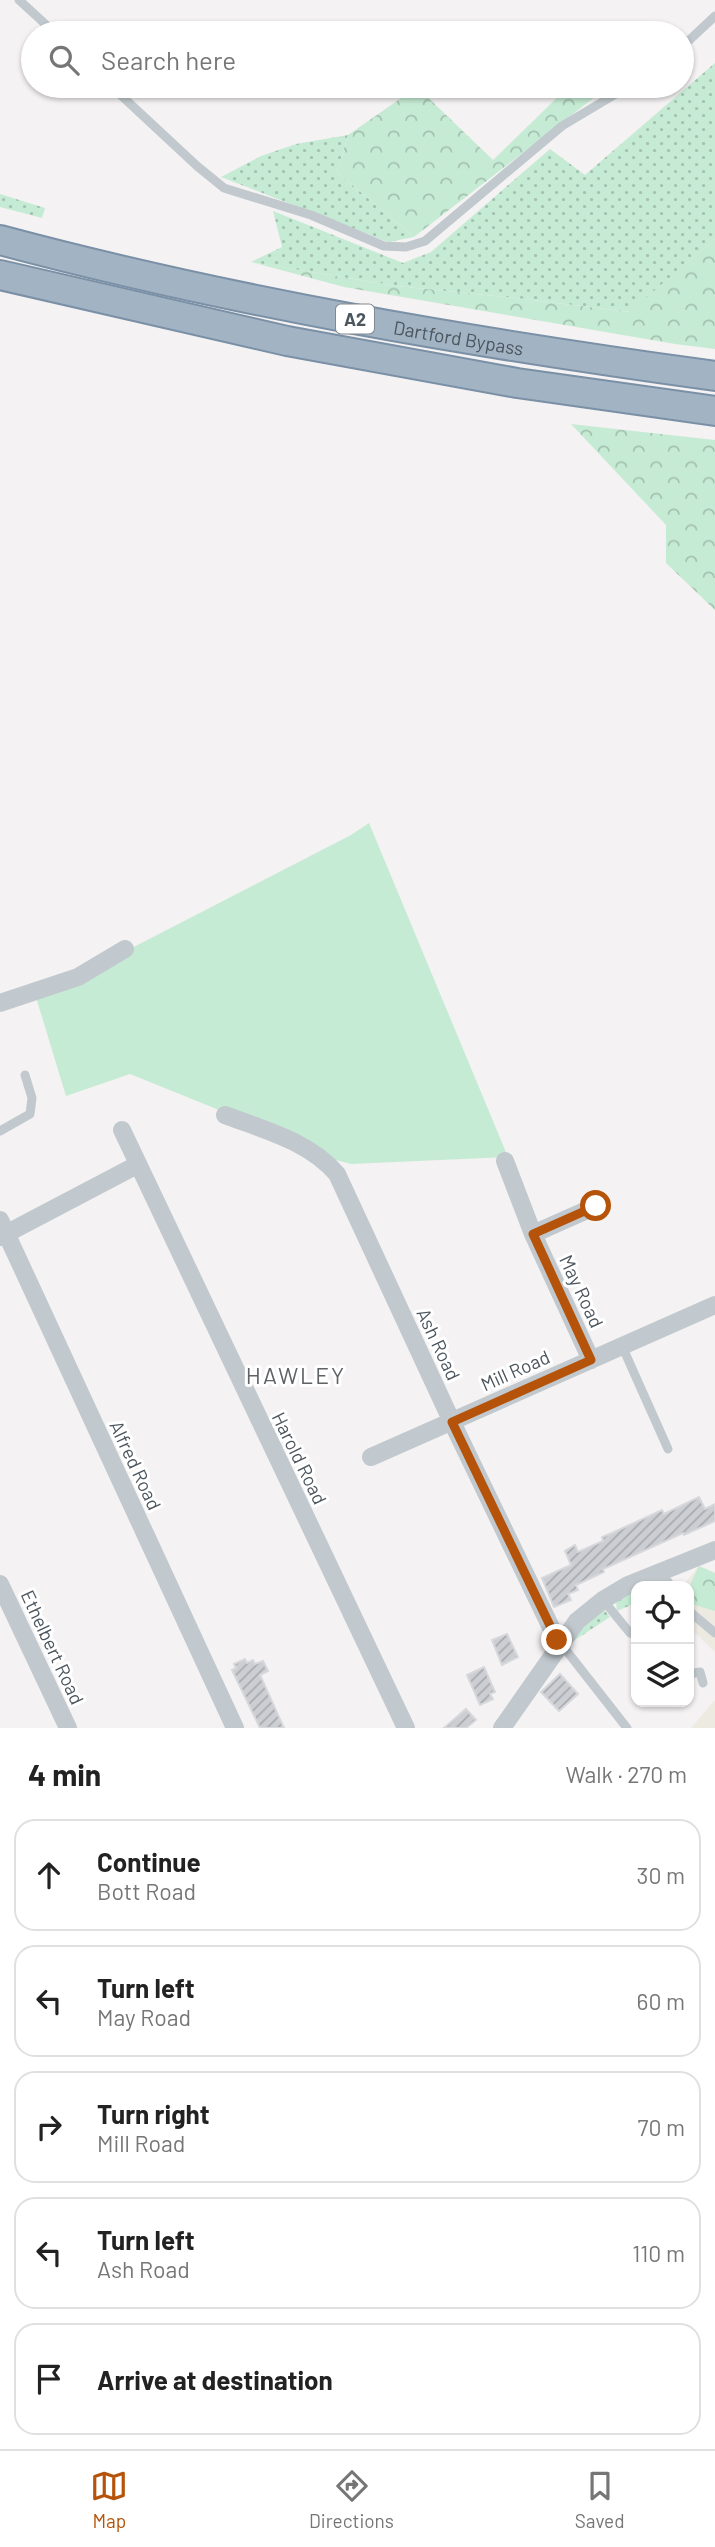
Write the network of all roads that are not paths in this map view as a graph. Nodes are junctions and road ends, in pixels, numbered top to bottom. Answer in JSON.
{"nodes":[{"id":1,"x":19,"y":0,"type":"edge"},
{"id":2,"x":715,"y":16,"type":"edge"},
{"id":3,"x":42,"y":21,"type":"edge"},
{"id":4,"x":694,"y":36,"type":"edge"},
{"id":5,"x":124,"y":98,"type":"edge"},
{"id":6,"x":609,"y":98,"type":"edge"},
{"id":7,"x":0,"y":240,"type":"edge"},
{"id":8,"x":0,"y":275,"type":"edge"},
{"id":9,"x":715,"y":376,"type":"edge"},
{"id":10,"x":715,"y":411,"type":"edge"},
{"id":11,"x":125,"y":949,"type":"dead end"},
{"id":12,"x":0,"y":1003,"type":"edge"},
{"id":13,"x":25,"y":1075,"type":"dead end"},
{"id":14,"x":225,"y":1115,"type":"dead end"},
{"id":15,"x":122,"y":1130,"type":"dead end"},
{"id":16,"x":0,"y":1132,"type":"edge"},
{"id":17,"x":505,"y":1161,"type":"dead end"},
{"id":18,"x":137,"y":1165,"type":"junction"},
{"id":19,"x":596,"y":1206,"type":"dead end"},
{"id":20,"x":2,"y":1230,"type":"edge"},
{"id":21,"x":533,"y":1234,"type":"junction"},
{"id":22,"x":715,"y":1306,"type":"edge"},
{"id":23,"x":622,"y":1346,"type":"junction"},
{"id":24,"x":591,"y":1360,"type":"junction"},
{"id":25,"x":452,"y":1422,"type":"junction"},
{"id":26,"x":668,"y":1449,"type":"dead end"},
{"id":27,"x":371,"y":1457,"type":"dead end"},
{"id":28,"x":715,"y":1550,"type":"edge"},
{"id":29,"x":660,"y":1570,"type":"junction"},
{"id":30,"x":668,"y":1581,"type":"edge"},
{"id":31,"x":0,"y":1584,"type":"edge"},
{"id":32,"x":603,"y":1600,"type":"junction"},
{"id":33,"x":694,"y":1615,"type":"edge"},
{"id":34,"x":631,"y":1633,"type":"edge"},
{"id":35,"x":715,"y":1633,"type":"edge"},
{"id":36,"x":562,"y":1645,"type":"junction"},
{"id":37,"x":694,"y":1673,"type":"edge"},
{"id":38,"x":703,"y":1684,"type":"dead end"},
{"id":39,"x":68,"y":1728,"type":"edge"},
{"id":40,"x":235,"y":1728,"type":"edge"},
{"id":41,"x":406,"y":1728,"type":"edge"},
{"id":42,"x":502,"y":1728,"type":"edge"},
{"id":43,"x":627,"y":1728,"type":"edge"}],
"edges":[{"from":1,"to":3,"type":"lane"},
{"from":2,"to":4,"type":"lane"},
{"from":5,"to":6,"type":"lane"},
{"from":7,"to":9,"type":"highway","name":"Dartford Bypass","number":"A2"},
{"from":8,"to":10,"type":"highway","name":"Dartford Bypass","number":"A2"},
{"from":11,"to":12,"type":"street"},
{"from":13,"to":16,"type":"lane"},
{"from":14,"to":25,"type":"street","name":"Ash Road"},
{"from":15,"to":18,"type":"street","name":"Harold Road"},
{"from":17,"to":21,"type":"street","name":"May Road"},
{"from":18,"to":20,"type":"street"},
{"from":18,"to":41,"type":"street","name":"Harold Road"},
{"from":19,"to":21,"type":"street"},
{"from":20,"to":40,"type":"street","name":"Alfred Road"},
{"from":21,"to":24,"type":"street","name":"May Road"},
{"from":22,"to":23,"type":"street","name":"Mill Road"},
{"from":23,"to":24,"type":"street","name":"Mill Road"},
{"from":23,"to":26,"type":"lane"},
{"from":24,"to":25,"type":"street","name":"Mill Road"},
{"from":25,"to":27,"type":"street","name":"Mill Road"},
{"from":25,"to":36,"type":"street","name":"Ash Road"},
{"from":28,"to":29,"type":"street"},
{"from":29,"to":30,"type":"lane"},
{"from":29,"to":32,"type":"street"},
{"from":31,"to":39,"type":"street","name":"Ethelbert Road"},
{"from":32,"to":34,"type":"lane"},
{"from":32,"to":36,"type":"street"},
{"from":33,"to":35,"type":"lane"},
{"from":36,"to":42,"type":"street"},
{"from":36,"to":43,"type":"lane"},
{"from":37,"to":38,"type":"lane"}]}
